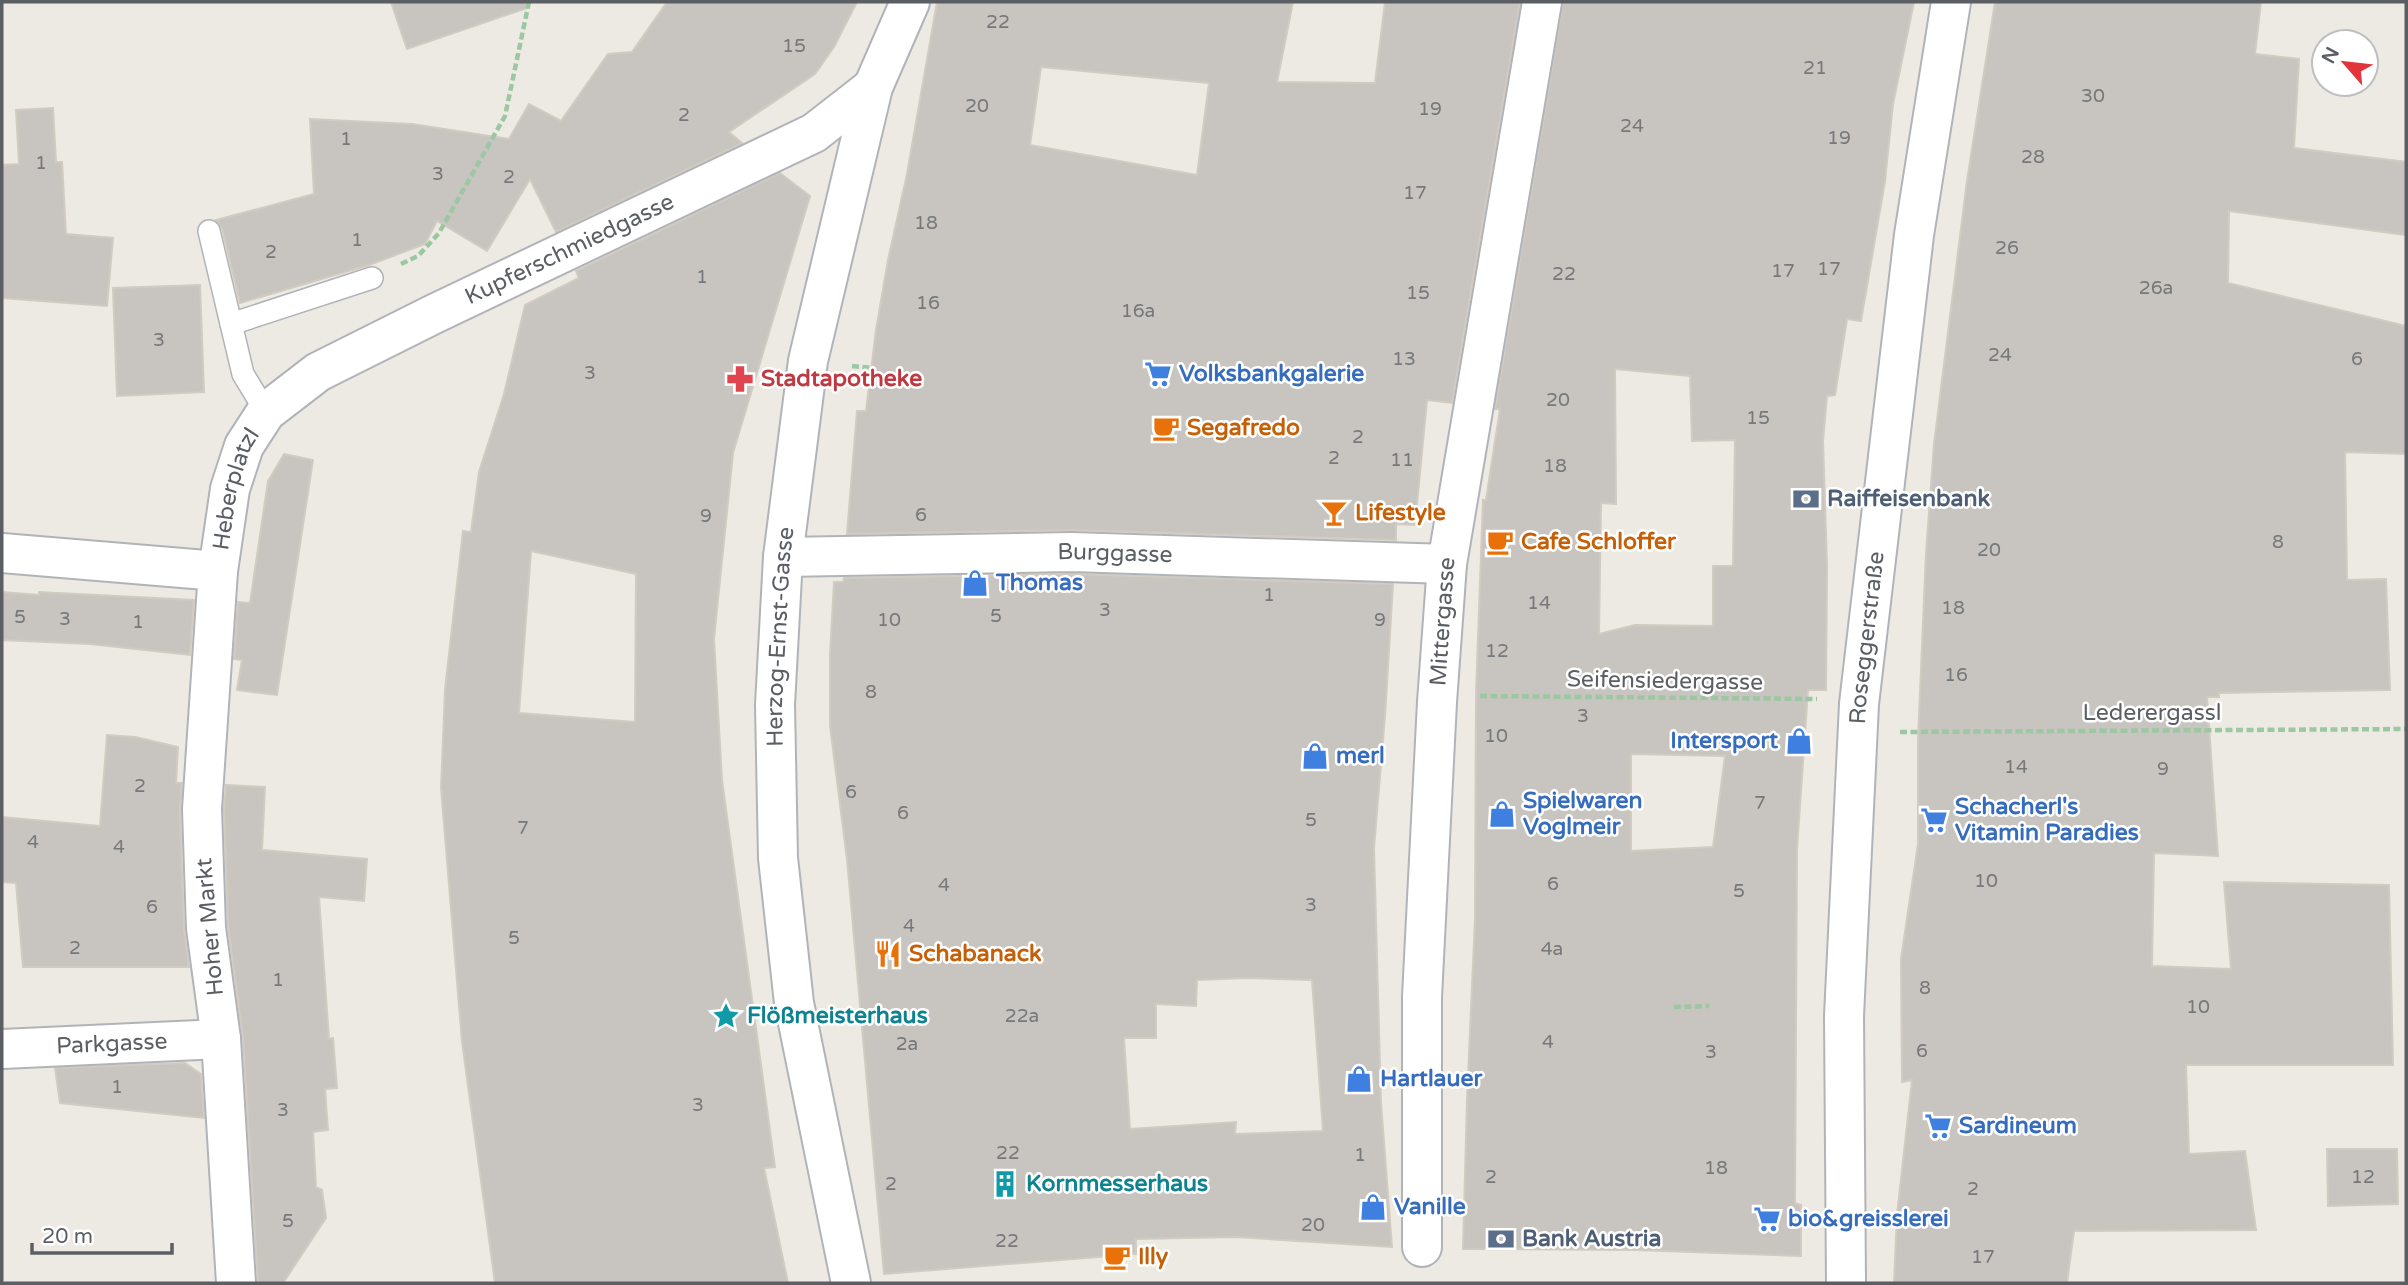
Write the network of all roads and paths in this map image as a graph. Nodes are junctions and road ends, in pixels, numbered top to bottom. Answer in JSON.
{"nodes":[{"id":1,"x":529,"y":2,"type":"edge"},
{"id":2,"x":910,"y":2,"type":"edge"},
{"id":3,"x":1542,"y":2,"type":"edge"},
{"id":4,"x":1951,"y":2,"type":"edge"},
{"id":5,"x":873,"y":87,"type":"junction"},
{"id":6,"x":209,"y":231,"type":"dead end"},
{"id":7,"x":372,"y":278,"type":"joint"},
{"id":8,"x":231,"y":324,"type":"junction"},
{"id":9,"x":266,"y":412,"type":"junction"},
{"id":10,"x":2,"y":553,"type":"edge"},
{"id":11,"x":783,"y":557,"type":"junction"},
{"id":12,"x":1447,"y":564,"type":"junction"},
{"id":13,"x":218,"y":571,"type":"junction"},
{"id":14,"x":1437,"y":702,"type":"junction"},
{"id":15,"x":1859,"y":704,"type":"junction"},
{"id":16,"x":2406,"y":729,"type":"edge"},
{"id":17,"x":1898,"y":732,"type":"dead end"},
{"id":18,"x":1709,"y":1006,"type":"dead end"},
{"id":19,"x":1674,"y":1007,"type":"dead end"},
{"id":20,"x":221,"y":1039,"type":"junction"},
{"id":21,"x":2,"y":1049,"type":"edge"},
{"id":22,"x":1422,"y":1247,"type":"dead end"},
{"id":23,"x":1846,"y":1282,"type":"edge"},
{"id":24,"x":236,"y":1283,"type":"edge"},
{"id":25,"x":851,"y":1283,"type":"edge"}],
"edges":[{"from":1,"to":7,"type":"path"},
{"from":2,"to":5,"type":"street","name":"Herzog-Ernst-Gasse"},
{"from":3,"to":12,"type":"street","name":"Mittergasse"},
{"from":4,"to":15,"type":"street","name":"Roseggerstraße"},
{"from":5,"to":9,"type":"street","name":"Kupferschmiedgasse"},
{"from":5,"to":11,"type":"street","name":"Herzog-Ernst-Gasse"},
{"from":6,"to":8,"type":"lane"},
{"from":7,"to":8,"type":"lane"},
{"from":8,"to":9,"type":"lane"},
{"from":9,"to":13,"type":"street","name":"Heberplatzl"},
{"from":10,"to":13,"type":"street"},
{"from":11,"to":12,"type":"street","name":"Burggasse"},
{"from":11,"to":25,"type":"street","name":"Herzog-Ernst-Gasse"},
{"from":12,"to":14,"type":"street","name":"Mittergasse"},
{"from":13,"to":20,"type":"street","name":"Hoher Markt"},
{"from":14,"to":15,"type":"path","name":"Seifensiedergasse"},
{"from":14,"to":22,"type":"street","name":"Mittergasse"},
{"from":15,"to":23,"type":"street","name":"Roseggerstraße"},
{"from":16,"to":17,"type":"path","name":"Lederergassl"},
{"from":18,"to":19,"type":"path"},
{"from":20,"to":21,"type":"street","name":"Parkgasse"},
{"from":20,"to":24,"type":"street","name":"Hoher Markt"}]}
